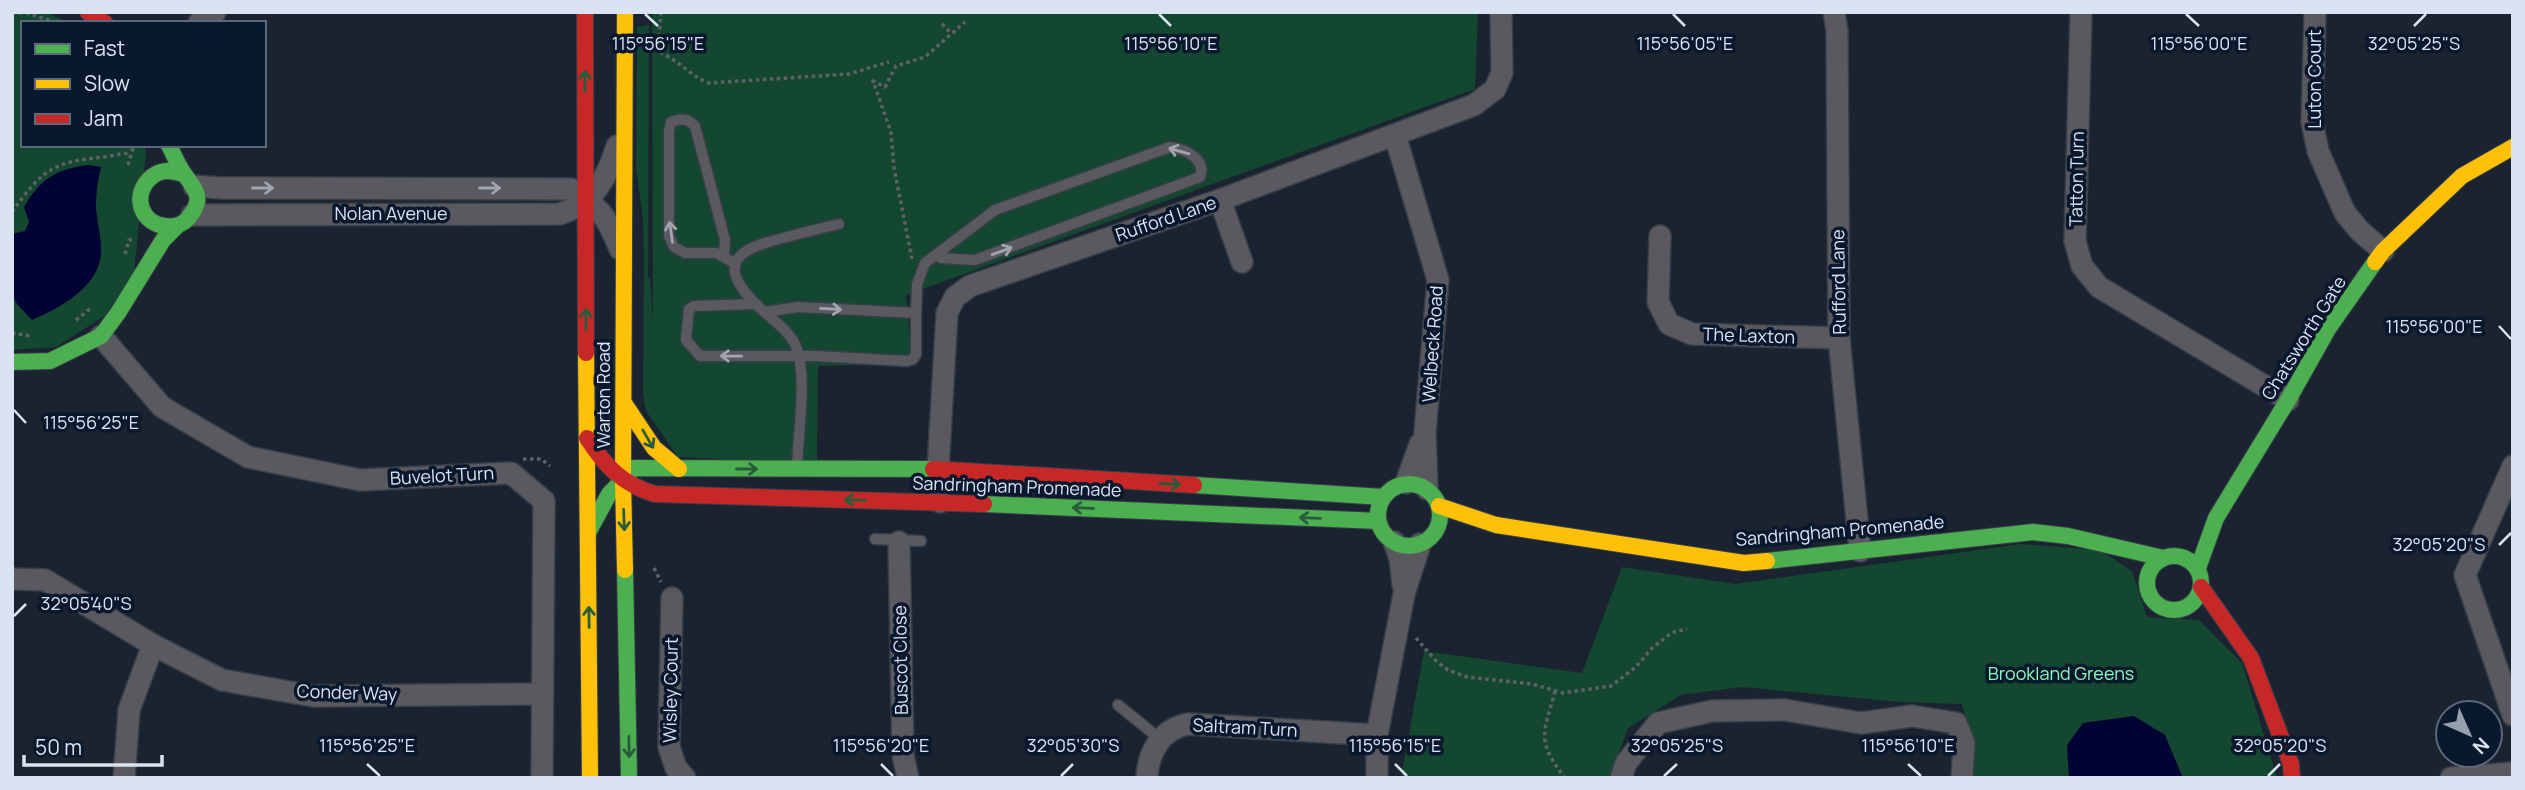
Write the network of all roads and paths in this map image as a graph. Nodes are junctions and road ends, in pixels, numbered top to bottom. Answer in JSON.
{"nodes":[{"id":1,"x":12,"y":12,"type":"edge"},
{"id":2,"x":585,"y":12,"type":"edge"},
{"id":3,"x":625,"y":12,"type":"edge"},
{"id":4,"x":662,"y":12,"type":"edge"},
{"id":5,"x":1501,"y":12,"type":"edge"},
{"id":6,"x":1834,"y":12,"type":"edge"},
{"id":7,"x":2081,"y":12,"type":"edge"},
{"id":8,"x":2315,"y":12,"type":"edge"},
{"id":9,"x":52,"y":21,"type":"edge"},
{"id":10,"x":965,"y":22,"type":"dead end"},
{"id":11,"x":942,"y":24,"type":"dead end"},
{"id":12,"x":952,"y":34,"type":"junction"},
{"id":13,"x":889,"y":62,"type":"dead end"},
{"id":14,"x":624,"y":120,"type":"junction"},
{"id":15,"x":1395,"y":135,"type":"junction"},
{"id":16,"x":2513,"y":146,"type":"edge"},
{"id":17,"x":170,"y":147,"type":"edge"},
{"id":18,"x":131,"y":153,"type":"dead end"},
{"id":19,"x":151,"y":156,"type":"dead end"},
{"id":20,"x":148,"y":178,"type":"junction"},
{"id":21,"x":189,"y":180,"type":"junction"},
{"id":22,"x":586,"y":199,"type":"junction"},
{"id":23,"x":1220,"y":200,"type":"junction"},
{"id":24,"x":12,"y":212,"type":"edge"},
{"id":25,"x":144,"y":213,"type":"junction"},
{"id":26,"x":185,"y":220,"type":"junction"},
{"id":27,"x":839,"y":224,"type":"dead end"},
{"id":28,"x":1660,"y":236,"type":"dead end"},
{"id":29,"x":145,"y":238,"type":"junction"},
{"id":30,"x":2383,"y":251,"type":"junction"},
{"id":31,"x":937,"y":255,"type":"junction"},
{"id":32,"x":724,"y":257,"type":"junction"},
{"id":33,"x":624,"y":259,"type":"junction"},
{"id":34,"x":1242,"y":262,"type":"dead end"},
{"id":35,"x":735,"y":263,"type":"junction"},
{"id":36,"x":122,"y":264,"type":"dead end"},
{"id":37,"x":147,"y":265,"type":"junction"},
{"id":38,"x":923,"y":270,"type":"junction"},
{"id":39,"x":99,"y":302,"type":"dead end"},
{"id":40,"x":760,"y":308,"type":"junction"},
{"id":41,"x":916,"y":313,"type":"junction"},
{"id":42,"x":69,"y":326,"type":"dead end"},
{"id":43,"x":12,"y":333,"type":"edge"},
{"id":44,"x":41,"y":335,"type":"dead end"},
{"id":45,"x":101,"y":336,"type":"junction"},
{"id":46,"x":1839,"y":338,"type":"junction"},
{"id":47,"x":799,"y":356,"type":"junction"},
{"id":48,"x":12,"y":362,"type":"edge"},
{"id":49,"x":2288,"y":400,"type":"junction"},
{"id":50,"x":624,"y":403,"type":"junction"},
{"id":51,"x":587,"y":438,"type":"junction"},
{"id":52,"x":523,"y":459,"type":"dead end"},
{"id":53,"x":550,"y":466,"type":"dead end"},
{"id":54,"x":2513,"y":466,"type":"edge"},
{"id":55,"x":679,"y":469,"type":"junction"},
{"id":56,"x":938,"y":469,"type":"junction"},
{"id":57,"x":623,"y":480,"type":"junction"},
{"id":58,"x":796,"y":484,"type":"junction"},
{"id":59,"x":1424,"y":493,"type":"junction"},
{"id":60,"x":1383,"y":497,"type":"junction"},
{"id":61,"x":940,"y":502,"type":"junction"},
{"id":62,"x":2216,"y":518,"type":"junction"},
{"id":63,"x":1378,"y":521,"type":"junction"},
{"id":64,"x":1496,"y":525,"type":"junction"},
{"id":65,"x":588,"y":533,"type":"junction"},
{"id":66,"x":1428,"y":537,"type":"junction"},
{"id":67,"x":875,"y":539,"type":"dead end"},
{"id":68,"x":921,"y":541,"type":"dead end"},
{"id":69,"x":899,"y":542,"type":"junction"},
{"id":70,"x":1394,"y":542,"type":"junction"},
{"id":71,"x":2104,"y":545,"type":"junction"},
{"id":72,"x":1860,"y":551,"type":"junction"},
{"id":73,"x":2170,"y":557,"type":"junction"},
{"id":74,"x":2198,"y":568,"type":"junction"},
{"id":75,"x":12,"y":579,"type":"edge"},
{"id":76,"x":2202,"y":587,"type":"junction"},
{"id":77,"x":2148,"y":592,"type":"junction"},
{"id":78,"x":1404,"y":594,"type":"junction"},
{"id":79,"x":672,"y":597,"type":"dead end"},
{"id":80,"x":2179,"y":610,"type":"junction"},
{"id":81,"x":1687,"y":629,"type":"dead end"},
{"id":82,"x":1412,"y":632,"type":"dead end"},
{"id":83,"x":2236,"y":641,"type":"junction"},
{"id":84,"x":153,"y":645,"type":"junction"},
{"id":85,"x":1555,"y":691,"type":"junction"},
{"id":86,"x":542,"y":694,"type":"junction"},
{"id":87,"x":1118,"y":705,"type":"dead end"},
{"id":88,"x":2513,"y":715,"type":"edge"},
{"id":89,"x":1377,"y":735,"type":"junction"},
{"id":90,"x":1160,"y":739,"type":"junction"},
{"id":91,"x":2513,"y":773,"type":"edge"},
{"id":92,"x":124,"y":778,"type":"edge"},
{"id":93,"x":542,"y":778,"type":"edge"},
{"id":94,"x":590,"y":778,"type":"edge"},
{"id":95,"x":629,"y":778,"type":"edge"},
{"id":96,"x":685,"y":778,"type":"edge"},
{"id":97,"x":908,"y":778,"type":"edge"},
{"id":98,"x":1147,"y":778,"type":"edge"},
{"id":99,"x":1377,"y":778,"type":"edge"},
{"id":100,"x":1565,"y":778,"type":"edge"},
{"id":101,"x":1621,"y":778,"type":"edge"},
{"id":102,"x":1962,"y":778,"type":"edge"},
{"id":103,"x":2292,"y":778,"type":"edge"},
{"id":104,"x":2451,"y":778,"type":"edge"}],
"edges":[{"from":1,"to":9,"type":"path"},
{"from":22,"to":2,"type":"street","name":"Warton Road","one_way":true},
{"from":3,"to":14,"type":"street","name":"Warton Road"},
{"from":4,"to":13,"type":"path"},
{"from":5,"to":15,"type":"street","name":"Rufford Lane"},
{"from":6,"to":46,"type":"street","name":"Rufford Lane"},
{"from":7,"to":49,"type":"street","name":"Tatton Turn"},
{"from":8,"to":30,"type":"street","name":"Luton Court"},
{"from":10,"to":12,"type":"path"},
{"from":11,"to":12,"type":"path"},
{"from":12,"to":38,"type":"path"},
{"from":14,"to":22,"type":"street","name":"Nolan Avenue"},
{"from":14,"to":33,"type":"street","name":"Warton Road"},
{"from":15,"to":23,"type":"street","name":"Rufford Lane"},
{"from":15,"to":59,"type":"street","name":"Welbeck Road"},
{"from":16,"to":30,"type":"street","name":"Chatsworth Gate"},
{"from":17,"to":21,"type":"street"},
{"from":18,"to":24,"type":"path"},
{"from":19,"to":20,"type":"street"},
{"from":20,"to":21,"type":"street"},
{"from":20,"to":25,"type":"street"},
{"from":21,"to":22,"type":"street","name":"Nolan Avenue","one_way":true},
{"from":21,"to":26,"type":"street"},
{"from":22,"to":26,"type":"street","name":"Nolan Avenue"},
{"from":22,"to":33,"type":"street","name":"Nolan Avenue"},
{"from":51,"to":22,"type":"street","name":"Warton Road","one_way":true},
{"from":23,"to":34,"type":"street"},
{"from":23,"to":56,"type":"street","name":"Rufford Lane"},
{"from":25,"to":26,"type":"street"},
{"from":25,"to":29,"type":"street"},
{"from":26,"to":37,"type":"street"},
{"from":27,"to":35,"type":"lane"},
{"from":28,"to":46,"type":"street","name":"The Laxton"},
{"from":29,"to":36,"type":"path"},
{"from":29,"to":37,"type":"street"},
{"from":30,"to":49,"type":"street","name":"Chatsworth Gate"},
{"from":31,"to":31,"type":"lane","one_way":true},
{"from":31,"to":38,"type":"lane"},
{"from":32,"to":32,"type":"lane","one_way":true},
{"from":32,"to":35,"type":"lane"},
{"from":33,"to":50,"type":"street","name":"Warton Road"},
{"from":35,"to":40,"type":"lane"},
{"from":37,"to":45,"type":"street"},
{"from":38,"to":41,"type":"lane"},
{"from":39,"to":42,"type":"path"},
{"from":40,"to":41,"type":"lane","one_way":true},
{"from":40,"to":47,"type":"lane"},
{"from":47,"to":40,"type":"lane","one_way":true},
{"from":41,"to":47,"type":"lane"},
{"from":43,"to":44,"type":"path"},
{"from":45,"to":48,"type":"street"},
{"from":45,"to":86,"type":"street","name":"Buvelot Turn"},
{"from":46,"to":72,"type":"street","name":"Rufford Lane"},
{"from":47,"to":58,"type":"lane"},
{"from":49,"to":62,"type":"street","name":"Chatsworth Gate"},
{"from":50,"to":55,"type":"street","one_way":true},
{"from":50,"to":57,"type":"street","name":"Warton Road"},
{"from":51,"to":57,"type":"street"},
{"from":51,"to":65,"type":"street","name":"Warton Road"},
{"from":52,"to":53,"type":"path"},
{"from":54,"to":88,"type":"street"},
{"from":55,"to":57,"type":"street","name":"Sandringham Promenade"},
{"from":55,"to":58,"type":"street","name":"Sandringham Promenade","one_way":true},
{"from":56,"to":58,"type":"street","name":"Sandringham Promenade"},
{"from":56,"to":60,"type":"street","name":"Sandringham Promenade","one_way":true},
{"from":56,"to":61,"type":"street","name":"Rufford Lane"},
{"from":57,"to":58,"type":"street","name":"Sandringham Promenade"},
{"from":57,"to":65,"type":"street"},
{"from":57,"to":95,"type":"street","name":"Warton Road","one_way":true},
{"from":61,"to":58,"type":"street","name":"Sandringham Promenade","one_way":true},
{"from":59,"to":60,"type":"street"},
{"from":59,"to":64,"type":"street","name":"Sandringham Promenade"},
{"from":59,"to":66,"type":"street"},
{"from":60,"to":63,"type":"street"},
{"from":63,"to":61,"type":"street","name":"Sandringham Promenade","one_way":true},
{"from":62,"to":73,"type":"street","name":"Chatsworth Gate"},
{"from":62,"to":74,"type":"street","name":"Chatsworth Gate"},
{"from":63,"to":70,"type":"street"},
{"from":64,"to":66,"type":"street","name":"Sandringham Promenade"},
{"from":64,"to":72,"type":"street","name":"Sandringham Promenade"},
{"from":94,"to":65,"type":"street","name":"Warton Road","one_way":true},
{"from":66,"to":70,"type":"street"},
{"from":66,"to":78,"type":"street"},
{"from":67,"to":69,"type":"lane"},
{"from":68,"to":69,"type":"lane"},
{"from":69,"to":97,"type":"street","name":"Buscot Close"},
{"from":70,"to":78,"type":"street"},
{"from":71,"to":72,"type":"street","name":"Sandringham Promenade"},
{"from":71,"to":73,"type":"street","name":"Sandringham Promenade"},
{"from":71,"to":77,"type":"street"},
{"from":73,"to":74,"type":"street"},
{"from":73,"to":77,"type":"street"},
{"from":74,"to":76,"type":"street"},
{"from":75,"to":84,"type":"street","name":"Conder Way"},
{"from":76,"to":80,"type":"street"},
{"from":76,"to":83,"type":"street"},
{"from":77,"to":80,"type":"street"},
{"from":78,"to":89,"type":"street"},
{"from":79,"to":96,"type":"street","name":"Wisley Court"},
{"from":80,"to":83,"type":"street"},
{"from":81,"to":85,"type":"path"},
{"from":82,"to":85,"type":"path"},
{"from":83,"to":103,"type":"street"},
{"from":84,"to":86,"type":"street","name":"Conder Way"},
{"from":84,"to":92,"type":"street"},
{"from":85,"to":100,"type":"path"},
{"from":86,"to":93,"type":"street","name":"Buvelot Turn"},
{"from":87,"to":90,"type":"lane"},
{"from":89,"to":90,"type":"street","name":"Saltram Turn"},
{"from":89,"to":99,"type":"street"},
{"from":90,"to":98,"type":"street"},
{"from":91,"to":104,"type":"street"},
{"from":101,"to":102,"type":"street"}]}
